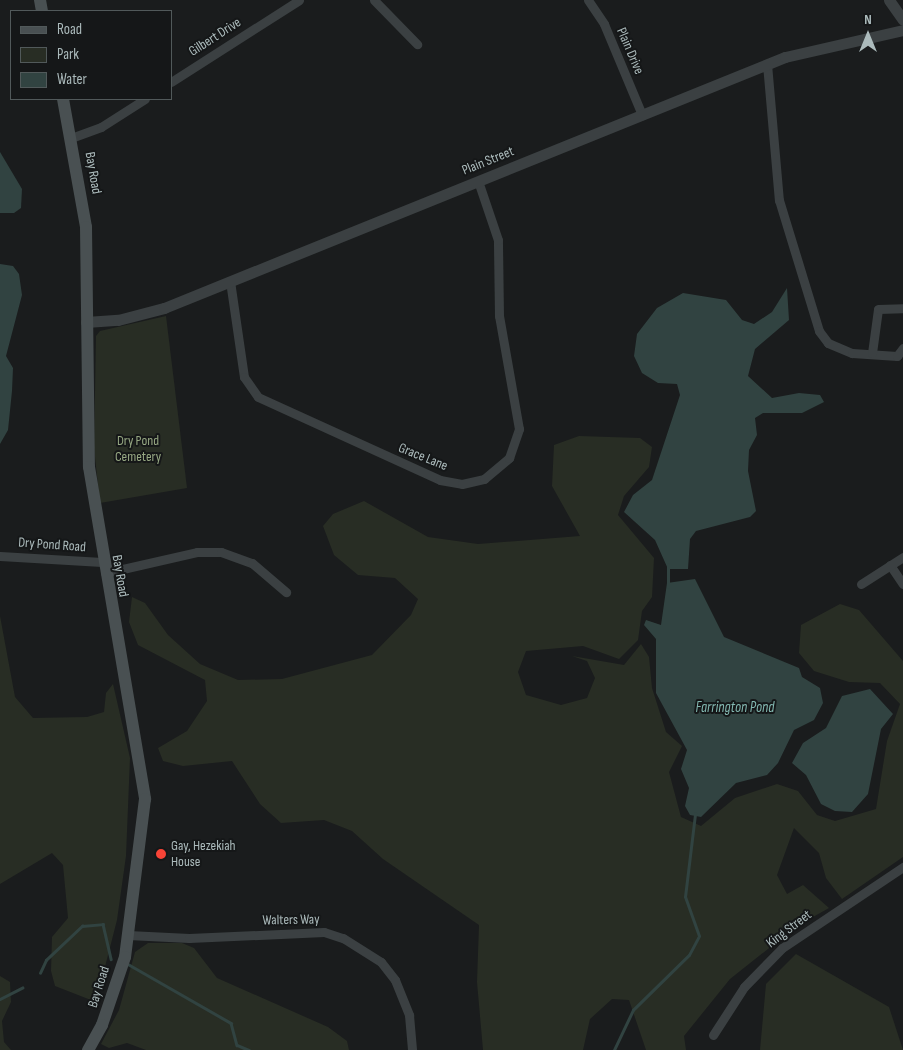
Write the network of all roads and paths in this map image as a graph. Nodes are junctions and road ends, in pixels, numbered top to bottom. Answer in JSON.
{"nodes":[{"id":1,"x":299,"y":0,"type":"edge"},
{"id":2,"x":374,"y":0,"type":"edge"},
{"id":3,"x":588,"y":0,"type":"edge"},
{"id":4,"x":889,"y":0,"type":"edge"},
{"id":5,"x":903,"y":20,"type":"edge"},
{"id":6,"x":903,"y":30,"type":"edge"},
{"id":7,"x":416,"y":44,"type":"dead end"},
{"id":8,"x":768,"y":64,"type":"junction"},
{"id":9,"x":172,"y":81,"type":"edge"},
{"id":10,"x":63,"y":100,"type":"edge"},
{"id":11,"x":143,"y":100,"type":"edge"},
{"id":12,"x":642,"y":115,"type":"junction"},
{"id":13,"x":71,"y":138,"type":"junction"},
{"id":14,"x":478,"y":181,"type":"junction"},
{"id":15,"x":230,"y":281,"type":"junction"},
{"id":16,"x":903,"y":308,"type":"edge"},
{"id":17,"x":86,"y":322,"type":"junction"},
{"id":18,"x":903,"y":348,"type":"edge"},
{"id":19,"x":872,"y":353,"type":"junction"},
{"id":20,"x":0,"y":556,"type":"edge"},
{"id":21,"x":903,"y":557,"type":"edge"},
{"id":22,"x":890,"y":565,"type":"junction"},
{"id":23,"x":103,"y":567,"type":"junction"},
{"id":24,"x":861,"y":584,"type":"dead end"},
{"id":25,"x":903,"y":584,"type":"edge"},
{"id":26,"x":286,"y":592,"type":"dead end"},
{"id":27,"x":903,"y":867,"type":"edge"},
{"id":28,"x":128,"y":935,"type":"junction"},
{"id":29,"x":713,"y":1035,"type":"dead end"},
{"id":30,"x":88,"y":1050,"type":"edge"},
{"id":31,"x":412,"y":1050,"type":"edge"}],
"edges":[{"from":1,"to":9,"type":"street","name":"Gilbert Drive"},
{"from":2,"to":7,"type":"street"},
{"from":3,"to":12,"type":"street","name":"Plain Drive"},
{"from":4,"to":5,"type":"street"},
{"from":6,"to":8,"type":"street","name":"Plain Street"},
{"from":8,"to":12,"type":"street","name":"Plain Street"},
{"from":8,"to":19,"type":"street"},
{"from":10,"to":13,"type":"main road","name":"Bay Road"},
{"from":11,"to":13,"type":"street"},
{"from":12,"to":14,"type":"street","name":"Plain Street"},
{"from":13,"to":17,"type":"main road","name":"Bay Road"},
{"from":14,"to":15,"type":"street","name":"Plain Street"},
{"from":14,"to":15,"type":"street","name":"Grace Lane"},
{"from":15,"to":17,"type":"street","name":"Plain Street"},
{"from":16,"to":19,"type":"street"},
{"from":17,"to":23,"type":"main road","name":"Bay Road"},
{"from":18,"to":19,"type":"street"},
{"from":20,"to":23,"type":"street","name":"Dry Pond Road"},
{"from":21,"to":22,"type":"street"},
{"from":22,"to":24,"type":"street"},
{"from":22,"to":25,"type":"street"},
{"from":23,"to":26,"type":"street","name":"Dry Pond Road"},
{"from":23,"to":28,"type":"main road","name":"Bay Road"},
{"from":27,"to":29,"type":"street","name":"King Street"},
{"from":28,"to":30,"type":"main road","name":"Bay Road"},
{"from":28,"to":31,"type":"street","name":"Walters Way"}]}
